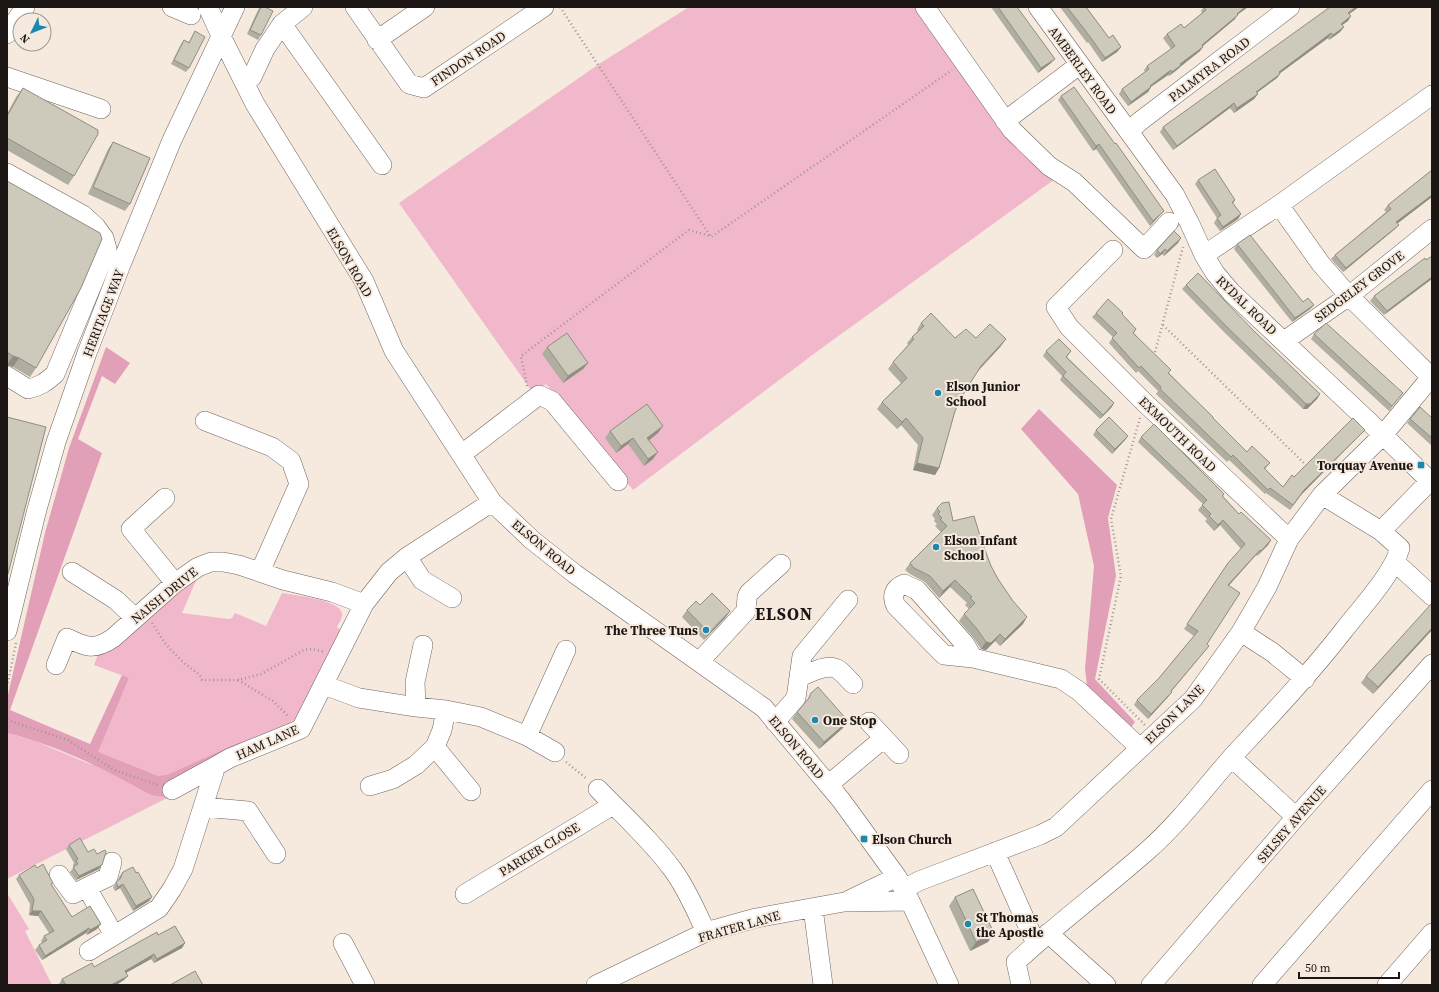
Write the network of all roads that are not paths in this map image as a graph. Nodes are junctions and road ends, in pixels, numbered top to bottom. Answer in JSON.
{"nodes":[{"id":1,"x":25,"y":7,"type":"edge"},
{"id":2,"x":172,"y":7,"type":"edge"},
{"id":3,"x":208,"y":7,"type":"edge"},
{"id":4,"x":235,"y":7,"type":"edge"},
{"id":5,"x":303,"y":7,"type":"edge"},
{"id":6,"x":355,"y":7,"type":"edge"},
{"id":7,"x":425,"y":7,"type":"edge"},
{"id":8,"x":544,"y":7,"type":"edge"},
{"id":9,"x":925,"y":7,"type":"edge"},
{"id":10,"x":1038,"y":7,"type":"edge"},
{"id":11,"x":1290,"y":7,"type":"edge"},
{"id":12,"x":191,"y":15,"type":"dead end"},
{"id":13,"x":282,"y":24,"type":"junction"},
{"id":14,"x":7,"y":34,"type":"edge"},
{"id":15,"x":221,"y":36,"type":"junction"},
{"id":16,"x":378,"y":40,"type":"junction"},
{"id":17,"x":1080,"y":65,"type":"junction"},
{"id":18,"x":8,"y":79,"type":"edge"},
{"id":19,"x":244,"y":81,"type":"junction"},
{"id":20,"x":1432,"y":95,"type":"edge"},
{"id":21,"x":101,"y":109,"type":"dead end"},
{"id":22,"x":1005,"y":120,"type":"junction"},
{"id":23,"x":1129,"y":132,"type":"junction"},
{"id":24,"x":382,"y":165,"type":"dead end"},
{"id":25,"x":7,"y":173,"type":"edge"},
{"id":26,"x":1279,"y":205,"type":"junction"},
{"id":27,"x":1169,"y":222,"type":"dead end"},
{"id":28,"x":1432,"y":229,"type":"edge"},
{"id":29,"x":1113,"y":250,"type":"dead end"},
{"id":30,"x":1204,"y":255,"type":"junction"},
{"id":31,"x":1349,"y":296,"type":"junction"},
{"id":32,"x":1284,"y":341,"type":"junction"},
{"id":33,"x":7,"y":376,"type":"edge"},
{"id":34,"x":1432,"y":377,"type":"edge"},
{"id":35,"x":205,"y":421,"type":"dead end"},
{"id":36,"x":1383,"y":435,"type":"junction"},
{"id":37,"x":462,"y":454,"type":"junction"},
{"id":38,"x":618,"y":482,"type":"dead end"},
{"id":39,"x":1431,"y":482,"type":"edge"},
{"id":40,"x":1326,"y":491,"type":"junction"},
{"id":41,"x":165,"y":498,"type":"dead end"},
{"id":42,"x":492,"y":502,"type":"junction"},
{"id":43,"x":1381,"y":531,"type":"junction"},
{"id":44,"x":1289,"y":539,"type":"junction"},
{"id":45,"x":407,"y":557,"type":"junction"},
{"id":46,"x":1395,"y":562,"type":"junction"},
{"id":47,"x":781,"y":564,"type":"dead end"},
{"id":48,"x":72,"y":572,"type":"dead end"},
{"id":49,"x":260,"y":572,"type":"junction"},
{"id":50,"x":176,"y":583,"type":"junction"},
{"id":51,"x":1432,"y":596,"type":"edge"},
{"id":52,"x":452,"y":598,"type":"dead end"},
{"id":53,"x":848,"y":600,"type":"dead end"},
{"id":54,"x":364,"y":604,"type":"junction"},
{"id":55,"x":139,"y":615,"type":"junction"},
{"id":56,"x":7,"y":631,"type":"edge"},
{"id":57,"x":1241,"y":632,"type":"junction"},
{"id":58,"x":423,"y":645,"type":"dead end"},
{"id":59,"x":566,"y":650,"type":"dead end"},
{"id":60,"x":973,"y":658,"type":"dead end"},
{"id":61,"x":699,"y":662,"type":"junction"},
{"id":62,"x":1432,"y":664,"type":"edge"},
{"id":63,"x":56,"y":665,"type":"dead end"},
{"id":64,"x":799,"y":677,"type":"junction"},
{"id":65,"x":1305,"y":679,"type":"junction"},
{"id":66,"x":854,"y":684,"type":"dead end"},
{"id":67,"x":324,"y":685,"type":"junction"},
{"id":68,"x":416,"y":707,"type":"junction"},
{"id":69,"x":446,"y":710,"type":"junction"},
{"id":70,"x":775,"y":722,"type":"junction"},
{"id":71,"x":868,"y":722,"type":"dead end"},
{"id":72,"x":527,"y":736,"type":"junction"},
{"id":73,"x":884,"y":738,"type":"junction"},
{"id":74,"x":435,"y":747,"type":"junction"},
{"id":75,"x":1140,"y":748,"type":"junction"},
{"id":76,"x":555,"y":752,"type":"road end"},
{"id":77,"x":899,"y":754,"type":"dead end"},
{"id":78,"x":1232,"y":758,"type":"junction"},
{"id":79,"x":216,"y":766,"type":"junction"},
{"id":80,"x":828,"y":785,"type":"junction"},
{"id":81,"x":370,"y":786,"type":"dead end"},
{"id":82,"x":598,"y":789,"type":"road end"},
{"id":83,"x":172,"y":790,"type":"road end"},
{"id":84,"x":1432,"y":790,"type":"edge"},
{"id":85,"x":470,"y":791,"type":"dead end"},
{"id":86,"x":613,"y":804,"type":"junction"},
{"id":87,"x":203,"y":807,"type":"junction"},
{"id":88,"x":1296,"y":817,"type":"junction"},
{"id":89,"x":995,"y":852,"type":"junction"},
{"id":90,"x":276,"y":854,"type":"dead end"},
{"id":91,"x":112,"y":862,"type":"dead end"},
{"id":92,"x":59,"y":875,"type":"dead end"},
{"id":93,"x":87,"y":888,"type":"junction"},
{"id":94,"x":904,"y":889,"type":"junction"},
{"id":95,"x":465,"y":894,"type":"dead end"},
{"id":96,"x":844,"y":902,"type":"junction"},
{"id":97,"x":813,"y":908,"type":"junction"},
{"id":98,"x":706,"y":932,"type":"junction"},
{"id":99,"x":1432,"y":933,"type":"edge"},
{"id":100,"x":114,"y":935,"type":"junction"},
{"id":101,"x":1042,"y":939,"type":"junction"},
{"id":102,"x":343,"y":943,"type":"dead end"},
{"id":103,"x":89,"y":952,"type":"dead end"},
{"id":104,"x":365,"y":985,"type":"edge"},
{"id":105,"x":596,"y":985,"type":"edge"},
{"id":106,"x":823,"y":985,"type":"edge"},
{"id":107,"x":949,"y":985,"type":"edge"},
{"id":108,"x":1021,"y":985,"type":"edge"},
{"id":109,"x":1106,"y":985,"type":"edge"},
{"id":110,"x":1151,"y":985,"type":"edge"},
{"id":111,"x":1262,"y":985,"type":"edge"},
{"id":112,"x":1387,"y":985,"type":"edge"}],
"edges":[{"from":1,"to":14,"type":"street"},
{"from":2,"to":12,"type":"street"},
{"from":3,"to":15,"type":"street","name":"ELSON ROAD"},
{"from":4,"to":15,"type":"street","name":"HERITAGE WAY"},
{"from":5,"to":13,"type":"street"},
{"from":6,"to":16,"type":"street","name":"FINDON ROAD"},
{"from":7,"to":16,"type":"street"},
{"from":8,"to":16,"type":"street","name":"FINDON ROAD"},
{"from":9,"to":22,"type":"street"},
{"from":10,"to":17,"type":"street","name":"AMBERLEY ROAD"},
{"from":11,"to":23,"type":"street","name":"PALMYRA ROAD"},
{"from":13,"to":19,"type":"street"},
{"from":13,"to":24,"type":"street"},
{"from":15,"to":19,"type":"street","name":"ELSON ROAD"},
{"from":15,"to":56,"type":"street","name":"HERITAGE WAY"},
{"from":17,"to":22,"type":"street"},
{"from":17,"to":23,"type":"street","name":"AMBERLEY ROAD"},
{"from":18,"to":21,"type":"street"},
{"from":19,"to":37,"type":"street","name":"ELSON ROAD"},
{"from":20,"to":26,"type":"street"},
{"from":22,"to":27,"type":"street"},
{"from":23,"to":30,"type":"street","name":"RYDAL ROAD"},
{"from":25,"to":33,"type":"street"},
{"from":26,"to":30,"type":"street"},
{"from":26,"to":31,"type":"street"},
{"from":28,"to":31,"type":"street","name":"SEDGELEY GROVE"},
{"from":29,"to":44,"type":"street","name":"EXMOUTH ROAD"},
{"from":30,"to":32,"type":"street","name":"RYDAL ROAD"},
{"from":31,"to":32,"type":"street","name":"SEDGELEY GROVE"},
{"from":31,"to":34,"type":"street"},
{"from":32,"to":36,"type":"street","name":"RYDAL ROAD"},
{"from":34,"to":36,"type":"street","name":"ELSON LANE"},
{"from":35,"to":49,"type":"street"},
{"from":36,"to":39,"type":"street","name":"RYDAL ROAD"},
{"from":36,"to":40,"type":"street","name":"ELSON LANE"},
{"from":37,"to":38,"type":"street"},
{"from":37,"to":42,"type":"street","name":"ELSON ROAD"},
{"from":39,"to":43,"type":"street"},
{"from":40,"to":43,"type":"street"},
{"from":40,"to":44,"type":"street","name":"ELSON LANE"},
{"from":41,"to":50,"type":"street"},
{"from":42,"to":45,"type":"street","name":"HAM LANE"},
{"from":42,"to":61,"type":"street","name":"ELSON ROAD"},
{"from":43,"to":46,"type":"street"},
{"from":44,"to":57,"type":"street","name":"ELSON LANE"},
{"from":45,"to":52,"type":"street"},
{"from":45,"to":54,"type":"street","name":"HAM LANE"},
{"from":46,"to":51,"type":"street"},
{"from":46,"to":65,"type":"street"},
{"from":47,"to":61,"type":"street"},
{"from":48,"to":55,"type":"street"},
{"from":49,"to":50,"type":"street","name":"NAISH DRIVE"},
{"from":49,"to":54,"type":"street","name":"NAISH DRIVE"},
{"from":50,"to":55,"type":"street","name":"NAISH DRIVE"},
{"from":53,"to":64,"type":"street"},
{"from":54,"to":67,"type":"street","name":"HAM LANE"},
{"from":55,"to":63,"type":"street","name":"NAISH DRIVE"},
{"from":57,"to":65,"type":"street"},
{"from":57,"to":75,"type":"street","name":"ELSON LANE"},
{"from":58,"to":68,"type":"street"},
{"from":59,"to":72,"type":"street"},
{"from":60,"to":75,"type":"street"},
{"from":61,"to":70,"type":"street","name":"ELSON ROAD"},
{"from":62,"to":88,"type":"street","name":"SELSEY AVENUE"},
{"from":64,"to":66,"type":"street"},
{"from":64,"to":70,"type":"street"},
{"from":65,"to":78,"type":"street"},
{"from":67,"to":68,"type":"street"},
{"from":67,"to":79,"type":"street","name":"HAM LANE"},
{"from":68,"to":69,"type":"street"},
{"from":69,"to":72,"type":"street"},
{"from":69,"to":74,"type":"street"},
{"from":70,"to":80,"type":"street","name":"ELSON ROAD"},
{"from":71,"to":73,"type":"street"},
{"from":72,"to":76,"type":"street"},
{"from":73,"to":77,"type":"street"},
{"from":73,"to":80,"type":"street"},
{"from":74,"to":81,"type":"street"},
{"from":74,"to":85,"type":"street"},
{"from":75,"to":89,"type":"street","name":"ELSON LANE"},
{"from":78,"to":88,"type":"street"},
{"from":78,"to":101,"type":"street"},
{"from":79,"to":83,"type":"street","name":"HAM LANE"},
{"from":79,"to":87,"type":"street"},
{"from":80,"to":94,"type":"street","name":"ELSON ROAD"},
{"from":82,"to":86,"type":"street"},
{"from":84,"to":111,"type":"street"},
{"from":86,"to":95,"type":"street","name":"PARKER CLOSE"},
{"from":86,"to":98,"type":"street"},
{"from":87,"to":90,"type":"street"},
{"from":87,"to":100,"type":"street"},
{"from":88,"to":110,"type":"street","name":"SELSEY AVENUE"},
{"from":89,"to":94,"type":"street","name":"ELSON LANE"},
{"from":89,"to":101,"type":"street"},
{"from":91,"to":93,"type":"street"},
{"from":92,"to":93,"type":"street"},
{"from":93,"to":100,"type":"street"},
{"from":94,"to":96,"type":"street","name":"FRATER LANE"},
{"from":94,"to":96,"type":"street","name":"FRATER LANE"},
{"from":94,"to":107,"type":"street","name":"ELSON ROAD"},
{"from":96,"to":97,"type":"street","name":"FRATER LANE"},
{"from":97,"to":98,"type":"street","name":"FRATER LANE"},
{"from":97,"to":106,"type":"street"},
{"from":98,"to":105,"type":"street","name":"FRATER LANE"},
{"from":99,"to":112,"type":"street"},
{"from":100,"to":103,"type":"street"},
{"from":101,"to":108,"type":"street"},
{"from":101,"to":109,"type":"street"},
{"from":102,"to":104,"type":"street"}]}
